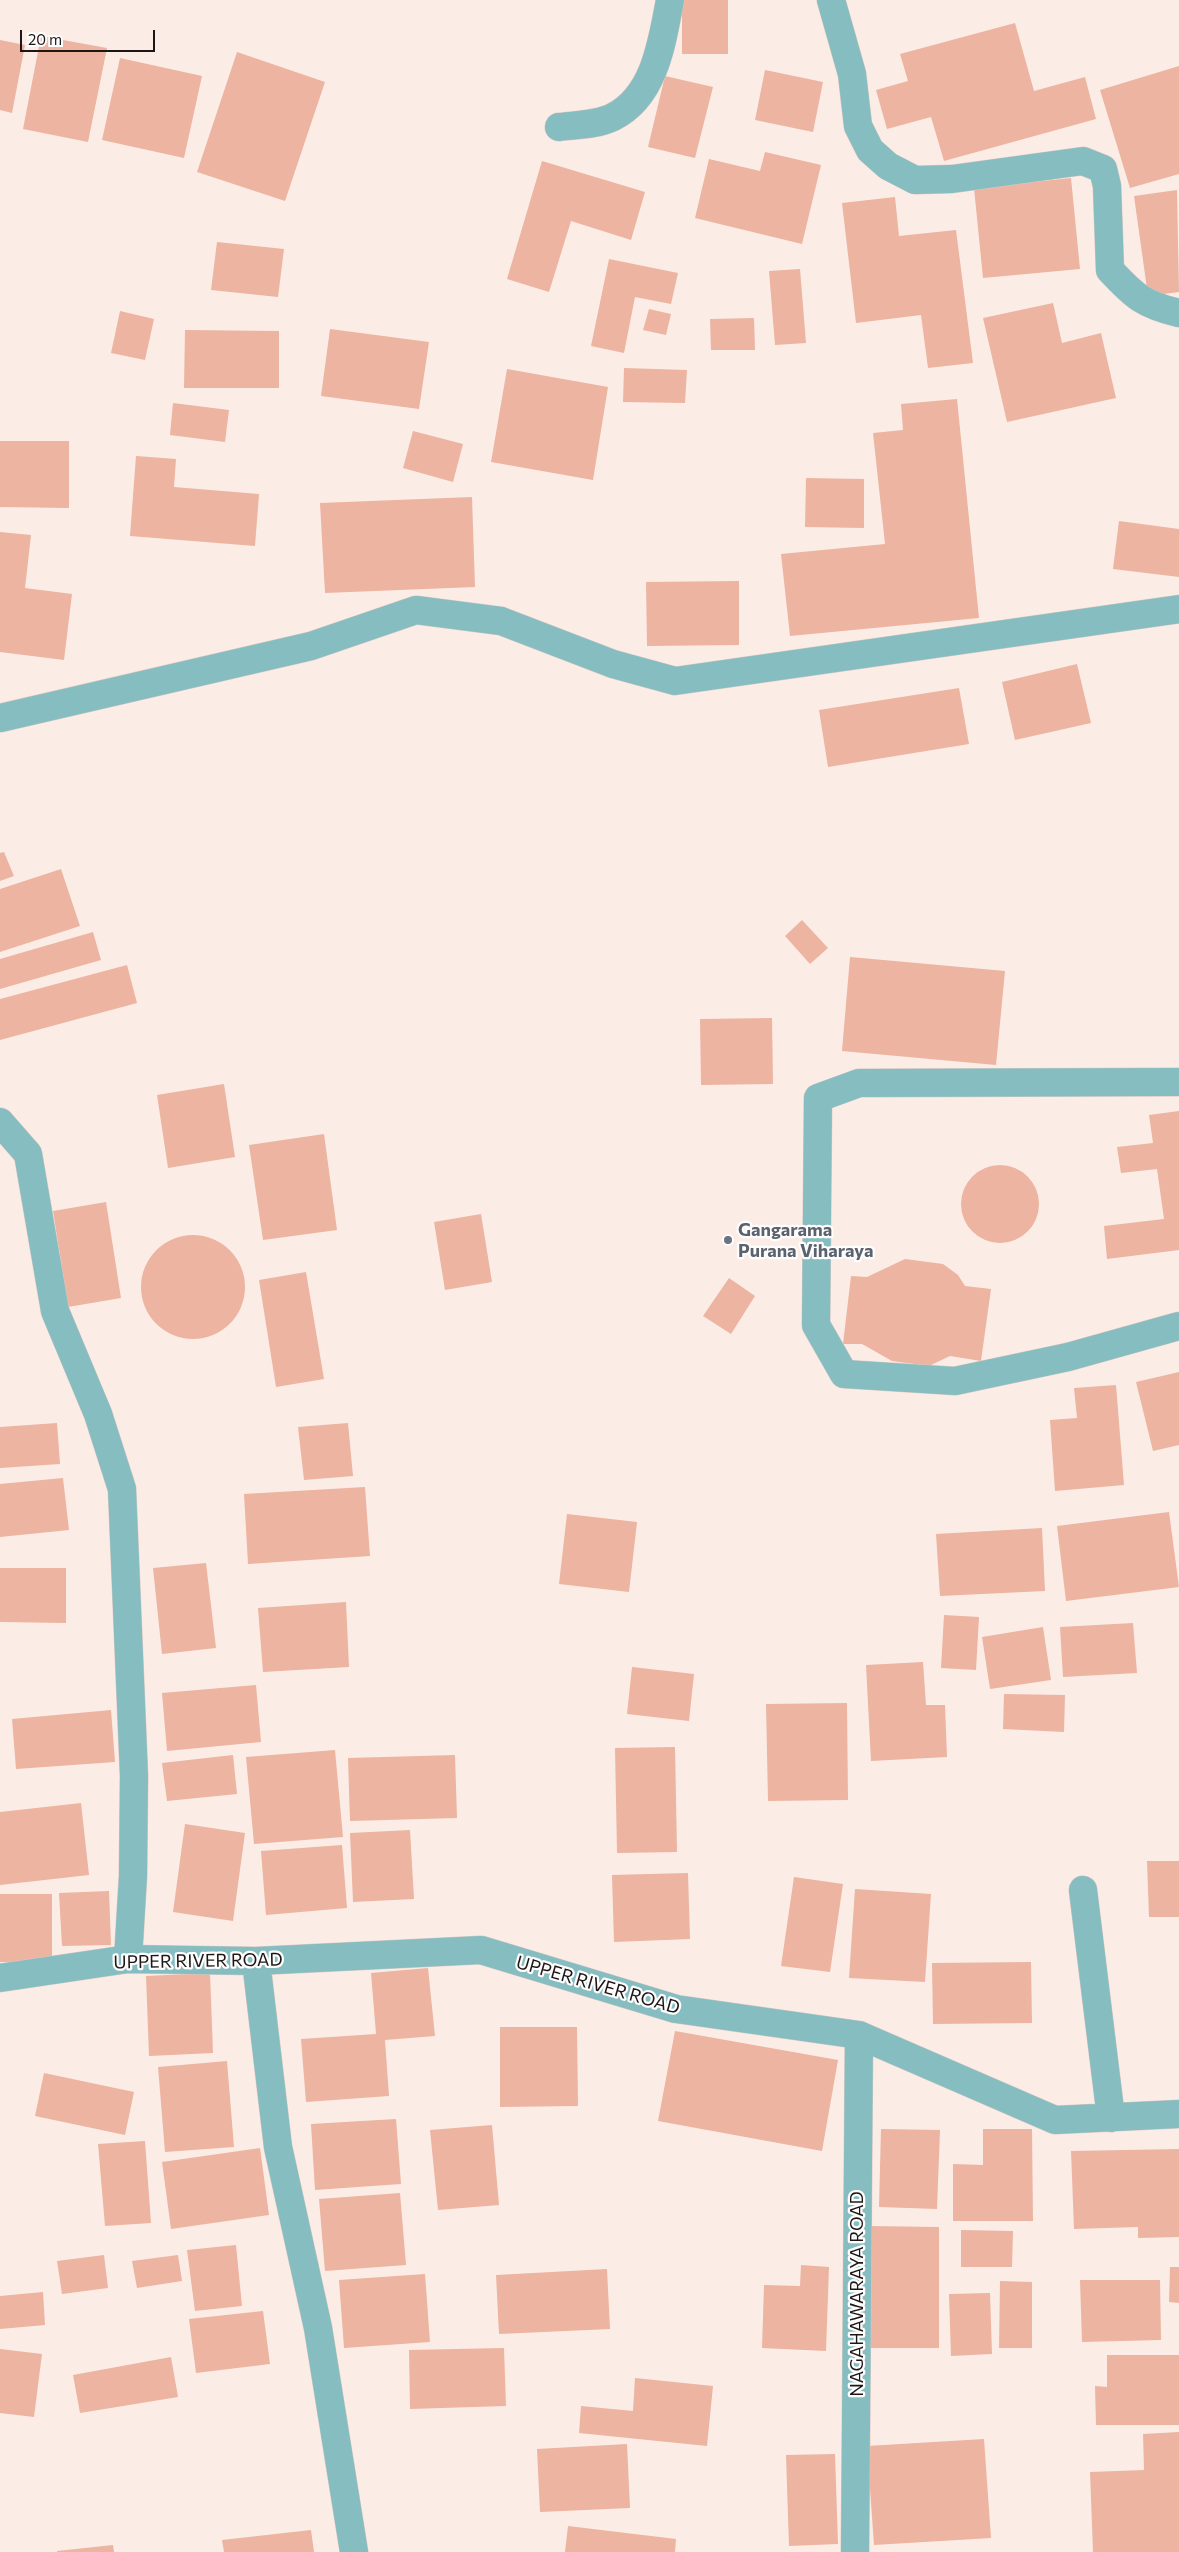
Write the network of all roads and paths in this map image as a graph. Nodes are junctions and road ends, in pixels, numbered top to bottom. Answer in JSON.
{"nodes":[{"id":1,"x":670,"y":0,"type":"edge"},
{"id":2,"x":830,"y":0,"type":"edge"},
{"id":3,"x":560,"y":127,"type":"dead end"},
{"id":4,"x":1179,"y":313,"type":"edge"},
{"id":5,"x":1179,"y":609,"type":"edge"},
{"id":6,"x":0,"y":718,"type":"edge"},
{"id":7,"x":1179,"y":1082,"type":"edge"},
{"id":8,"x":0,"y":1122,"type":"edge"},
{"id":9,"x":1179,"y":1326,"type":"edge"},
{"id":10,"x":1083,"y":1890,"type":"dead end"},
{"id":11,"x":128,"y":1959,"type":"junction"},
{"id":12,"x":256,"y":1961,"type":"junction"},
{"id":13,"x":0,"y":1978,"type":"edge"},
{"id":14,"x":859,"y":2035,"type":"junction"},
{"id":15,"x":1179,"y":2114,"type":"edge"},
{"id":16,"x":1111,"y":2118,"type":"junction"},
{"id":17,"x":354,"y":2552,"type":"edge"},
{"id":18,"x":855,"y":2552,"type":"edge"}],
"edges":[{"from":1,"to":3,"type":"street"},
{"from":2,"to":4,"type":"street"},
{"from":5,"to":6,"type":"street"},
{"from":7,"to":9,"type":"street"},
{"from":8,"to":11,"type":"street"},
{"from":10,"to":16,"type":"street"},
{"from":11,"to":12,"type":"street","name":"UPPER RIVER ROAD"},
{"from":11,"to":13,"type":"street","name":"UPPER RIVER ROAD"},
{"from":12,"to":14,"type":"street","name":"UPPER RIVER ROAD"},
{"from":12,"to":17,"type":"street"},
{"from":14,"to":16,"type":"street","name":"UPPER RIVER ROAD"},
{"from":14,"to":18,"type":"street","name":"NAGAHAWARAYA ROAD"},
{"from":15,"to":16,"type":"street","name":"UPPER RIVER ROAD"}]}
